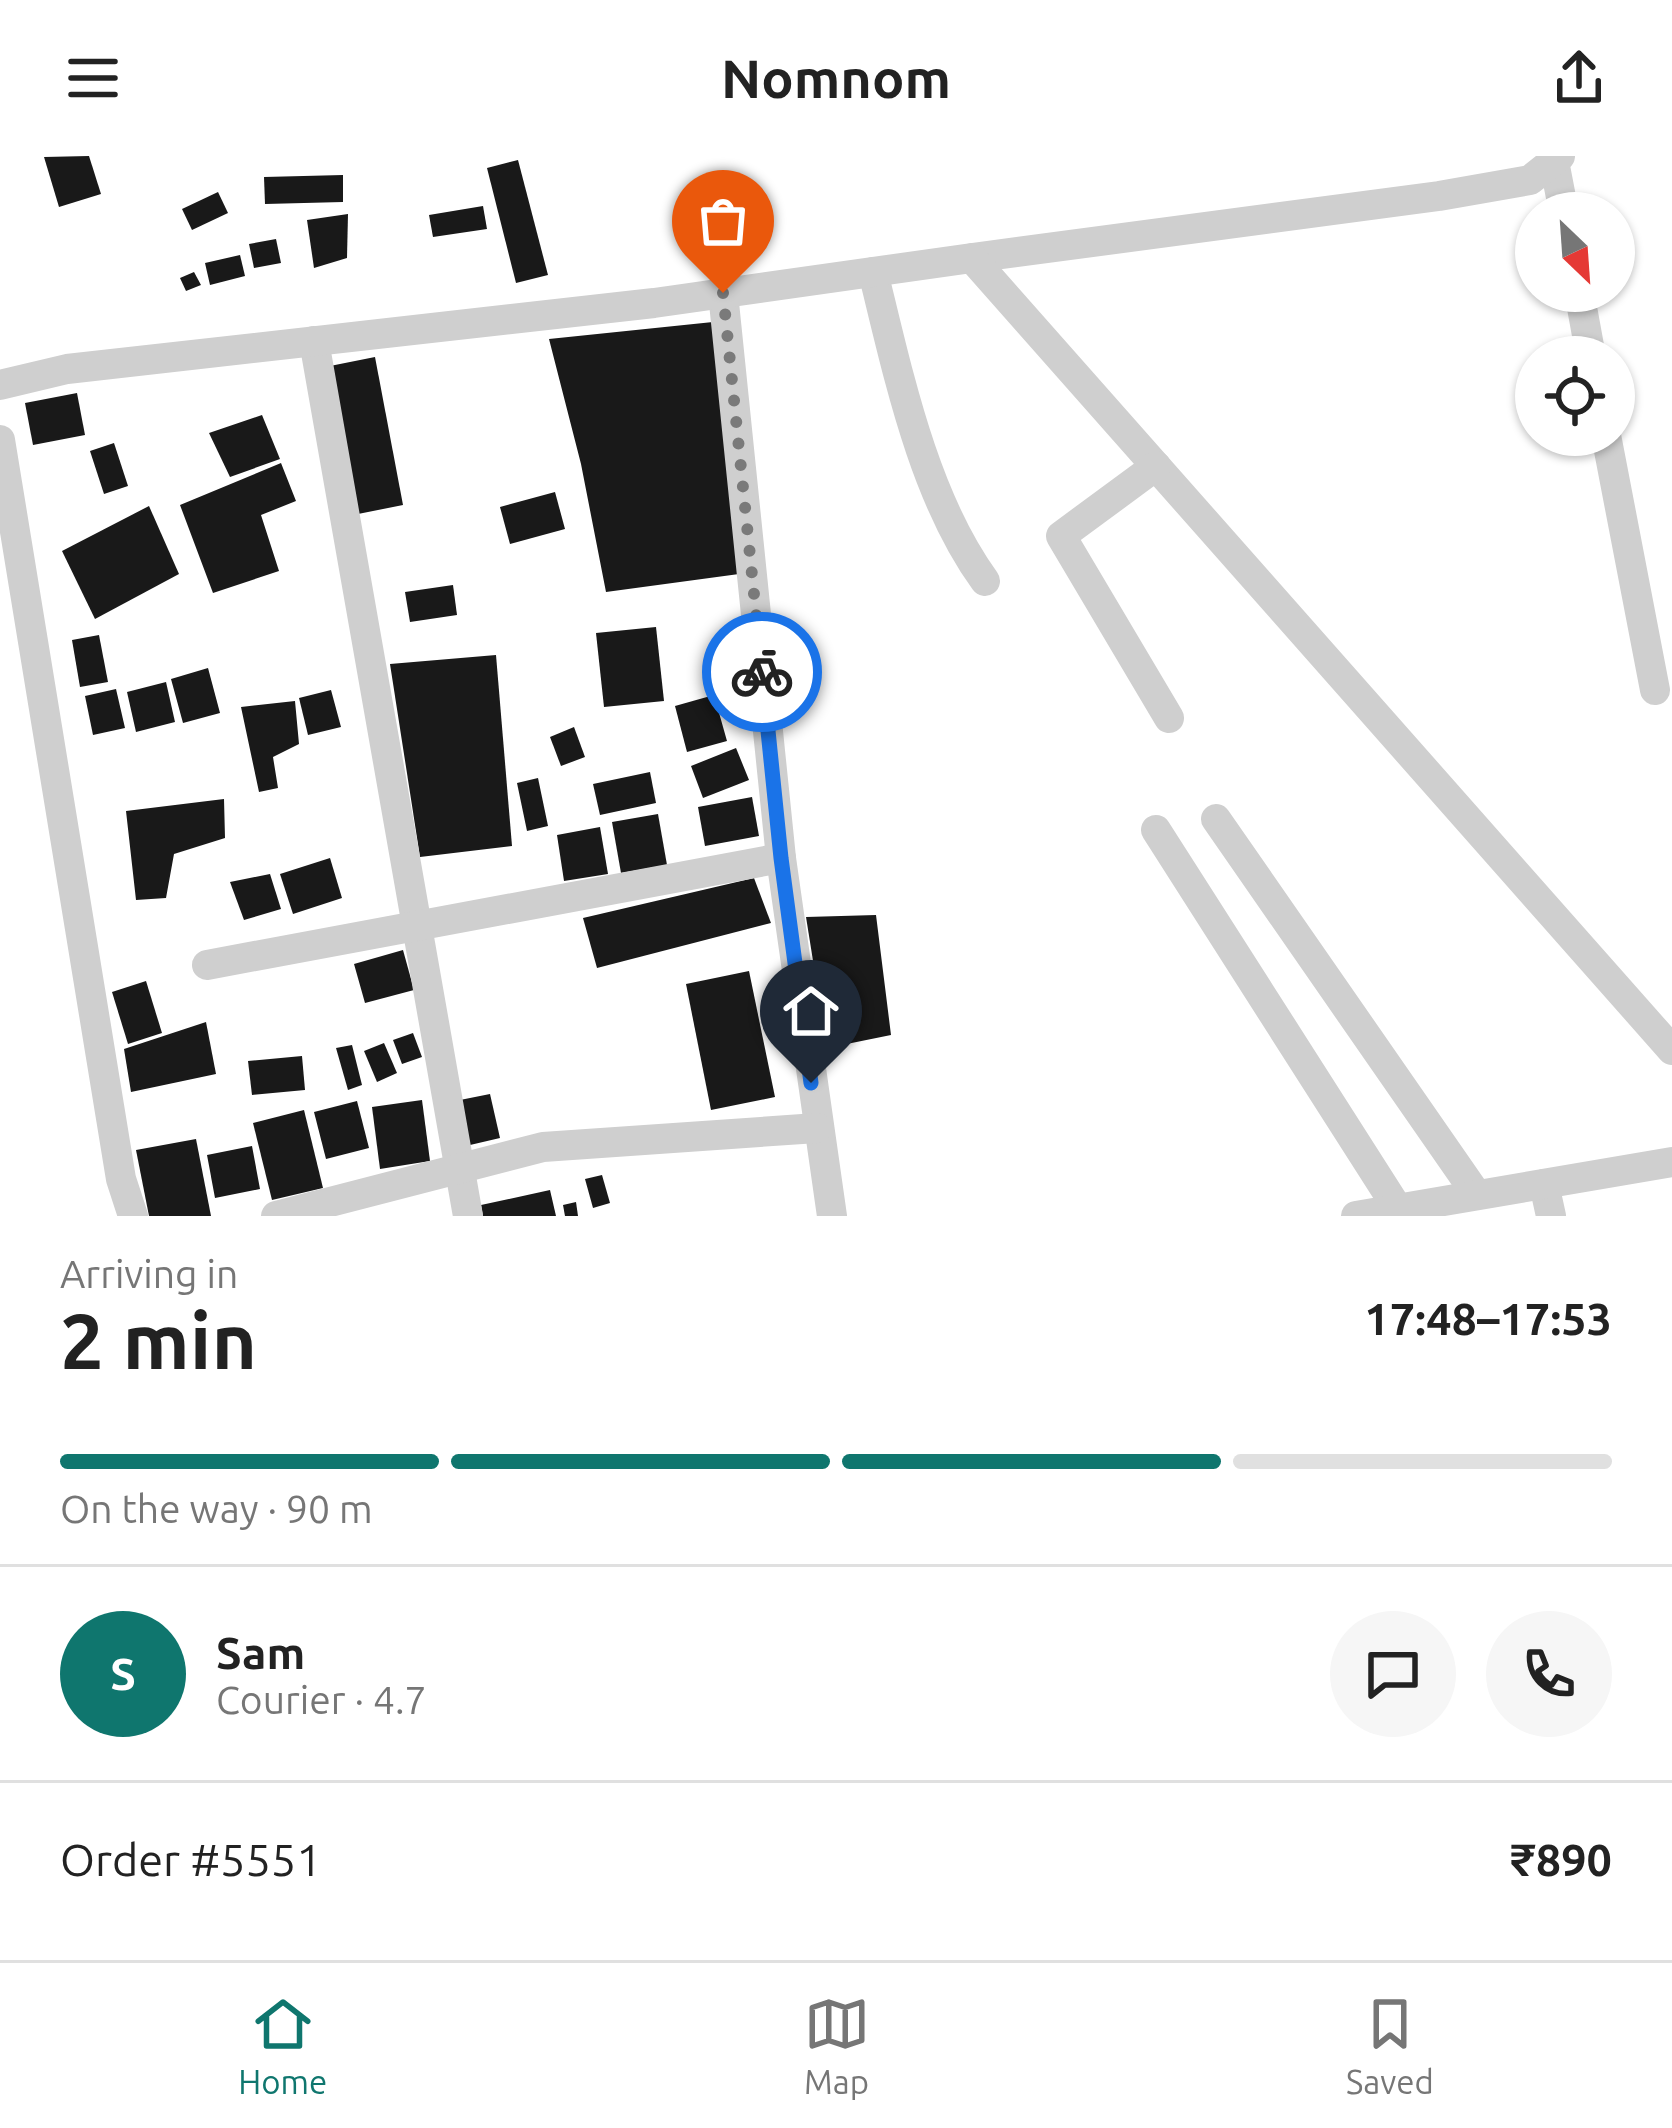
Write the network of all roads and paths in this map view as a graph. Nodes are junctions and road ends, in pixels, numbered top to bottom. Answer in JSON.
{"nodes":[{"id":1,"x":1557,"y":158,"type":"edge"},
{"id":2,"x":1561,"y":192,"type":"edge"},
{"id":3,"x":973,"y":258,"type":"junction"},
{"id":4,"x":873,"y":272,"type":"junction"},
{"id":5,"x":723,"y":293,"type":"junction"},
{"id":6,"x":314,"y":341,"type":"junction"},
{"id":7,"x":0,"y":385,"type":"edge"},
{"id":8,"x":0,"y":440,"type":"edge"},
{"id":9,"x":1610,"y":456,"type":"edge"},
{"id":10,"x":1156,"y":466,"type":"junction"},
{"id":11,"x":985,"y":581,"type":"dead end"},
{"id":12,"x":1655,"y":690,"type":"dead end"},
{"id":13,"x":1168,"y":718,"type":"dead end"},
{"id":14,"x":1216,"y":820,"type":"dead end"},
{"id":15,"x":1156,"y":830,"type":"dead end"},
{"id":16,"x":781,"y":858,"type":"junction"},
{"id":17,"x":418,"y":926,"type":"junction"},
{"id":18,"x":207,"y":965,"type":"dead end"},
{"id":19,"x":1672,"y":1050,"type":"edge"},
{"id":20,"x":817,"y":1128,"type":"junction"},
{"id":21,"x":1672,"y":1162,"type":"edge"},
{"id":22,"x":460,"y":1168,"type":"junction"},
{"id":23,"x":1544,"y":1184,"type":"junction"},
{"id":24,"x":1477,"y":1196,"type":"junction"},
{"id":25,"x":1398,"y":1209,"type":"junction"},
{"id":26,"x":133,"y":1216,"type":"edge"},
{"id":27,"x":275,"y":1216,"type":"edge"},
{"id":28,"x":468,"y":1216,"type":"edge"},
{"id":29,"x":832,"y":1216,"type":"edge"},
{"id":30,"x":1356,"y":1216,"type":"edge"},
{"id":31,"x":1551,"y":1216,"type":"edge"}],
"edges":[{"from":1,"to":2,"type":"street"},
{"from":1,"to":3,"type":"street"},
{"from":3,"to":4,"type":"street"},
{"from":3,"to":10,"type":"street"},
{"from":4,"to":5,"type":"street"},
{"from":4,"to":11,"type":"street"},
{"from":5,"to":6,"type":"street"},
{"from":5,"to":16,"type":"street"},
{"from":6,"to":7,"type":"street"},
{"from":6,"to":17,"type":"street"},
{"from":8,"to":26,"type":"street"},
{"from":9,"to":12,"type":"street"},
{"from":10,"to":13,"type":"street"},
{"from":10,"to":19,"type":"street"},
{"from":14,"to":24,"type":"street"},
{"from":15,"to":25,"type":"street"},
{"from":16,"to":17,"type":"street"},
{"from":16,"to":20,"type":"street"},
{"from":17,"to":18,"type":"street"},
{"from":17,"to":22,"type":"street"},
{"from":20,"to":22,"type":"street"},
{"from":20,"to":29,"type":"street"},
{"from":21,"to":23,"type":"street"},
{"from":22,"to":27,"type":"street"},
{"from":22,"to":28,"type":"street"},
{"from":23,"to":24,"type":"street"},
{"from":23,"to":31,"type":"street"},
{"from":24,"to":25,"type":"street"},
{"from":25,"to":30,"type":"street"}]}
